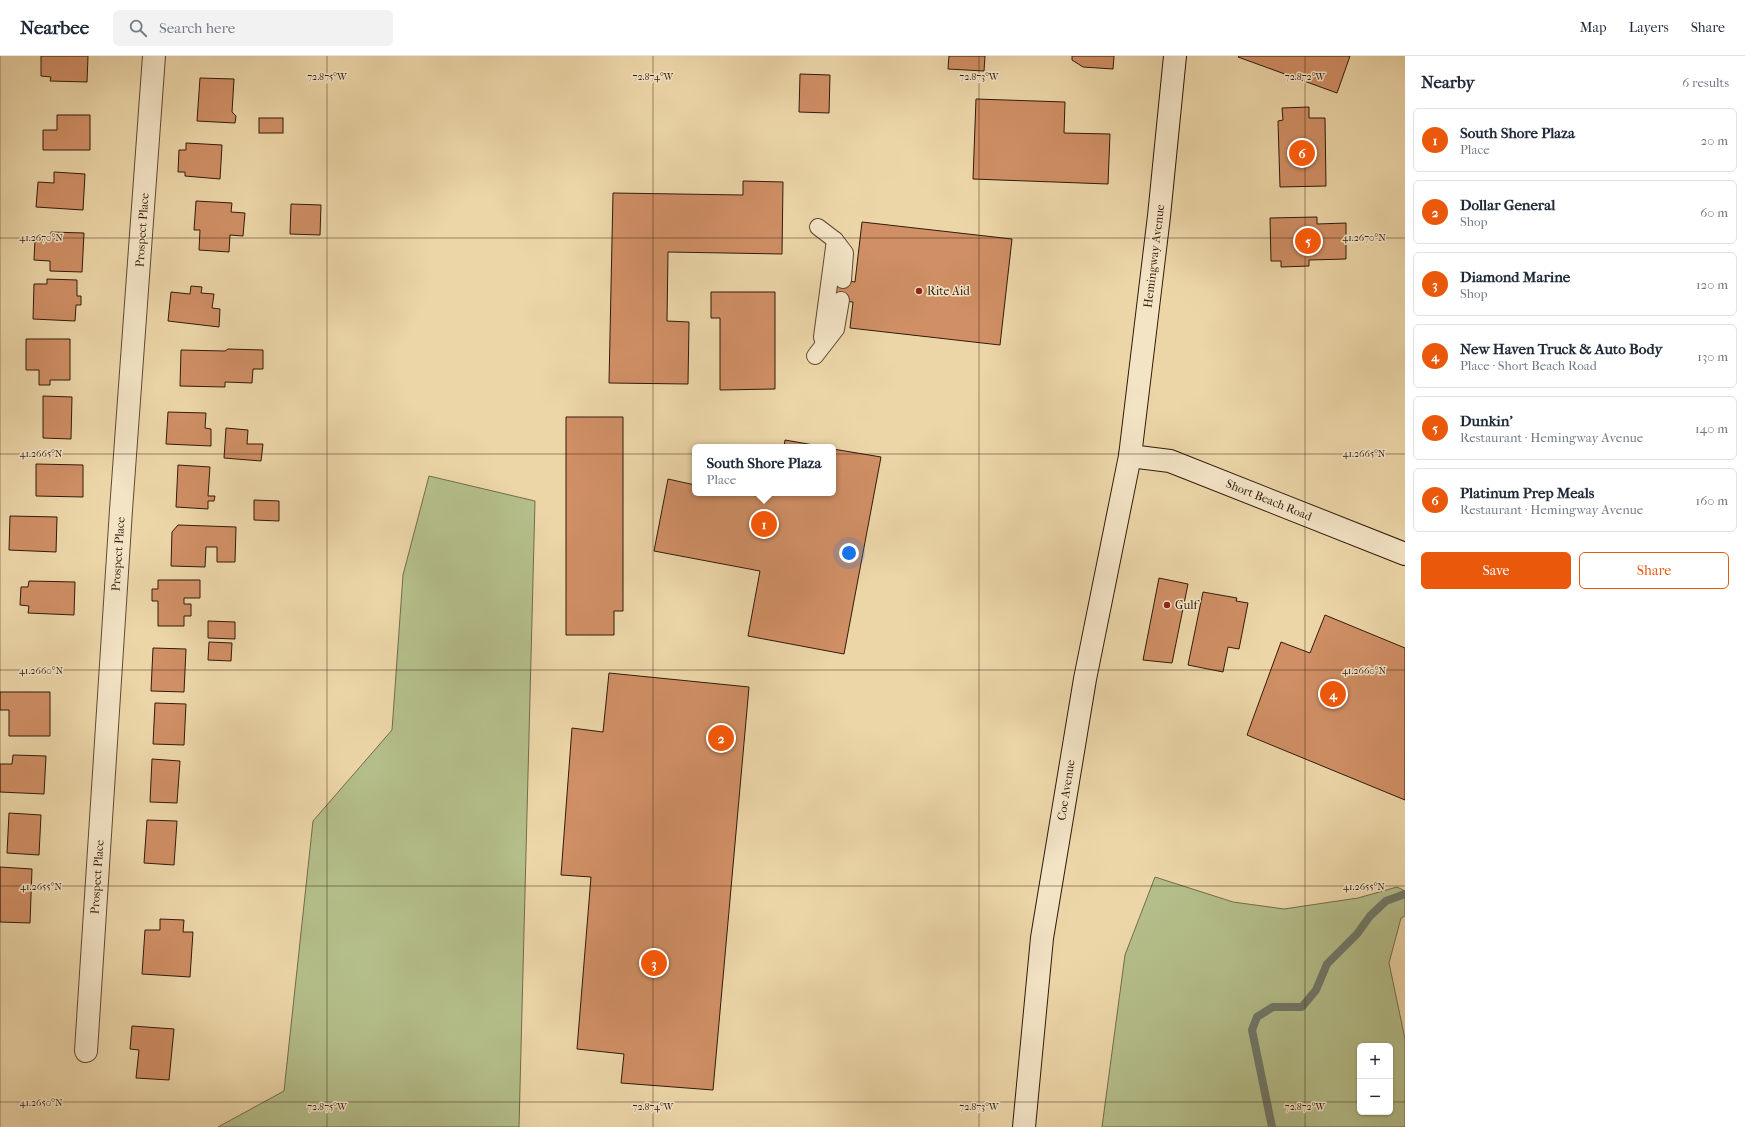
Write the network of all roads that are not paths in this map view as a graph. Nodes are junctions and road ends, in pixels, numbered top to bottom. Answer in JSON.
{"nodes":[{"id":1,"x":154,"y":56,"type":"edge"},
{"id":2,"x":1175,"y":56,"type":"edge"},
{"id":3,"x":818,"y":227,"type":"dead end"},
{"id":4,"x":835,"y":240,"type":"junction"},
{"id":5,"x":843,"y":280,"type":"dead end"},
{"id":6,"x":841,"y":300,"type":"dead end"},
{"id":7,"x":1130,"y":456,"type":"junction"},
{"id":8,"x":1405,"y":554,"type":"edge"},
{"id":9,"x":86,"y":1052,"type":"dead end"},
{"id":10,"x":1024,"y":1127,"type":"edge"}],
"edges":[{"from":1,"to":9,"type":"main road","name":"Prospect Place"},
{"from":2,"to":7,"type":"main road","name":"Hemingway Avenue"},
{"from":3,"to":4,"type":"lane"},
{"from":4,"to":5,"type":"lane"},
{"from":4,"to":6,"type":"lane"},
{"from":7,"to":8,"type":"main road","name":"Short Beach Road"},
{"from":7,"to":10,"type":"main road","name":"Coe Avenue"}]}
